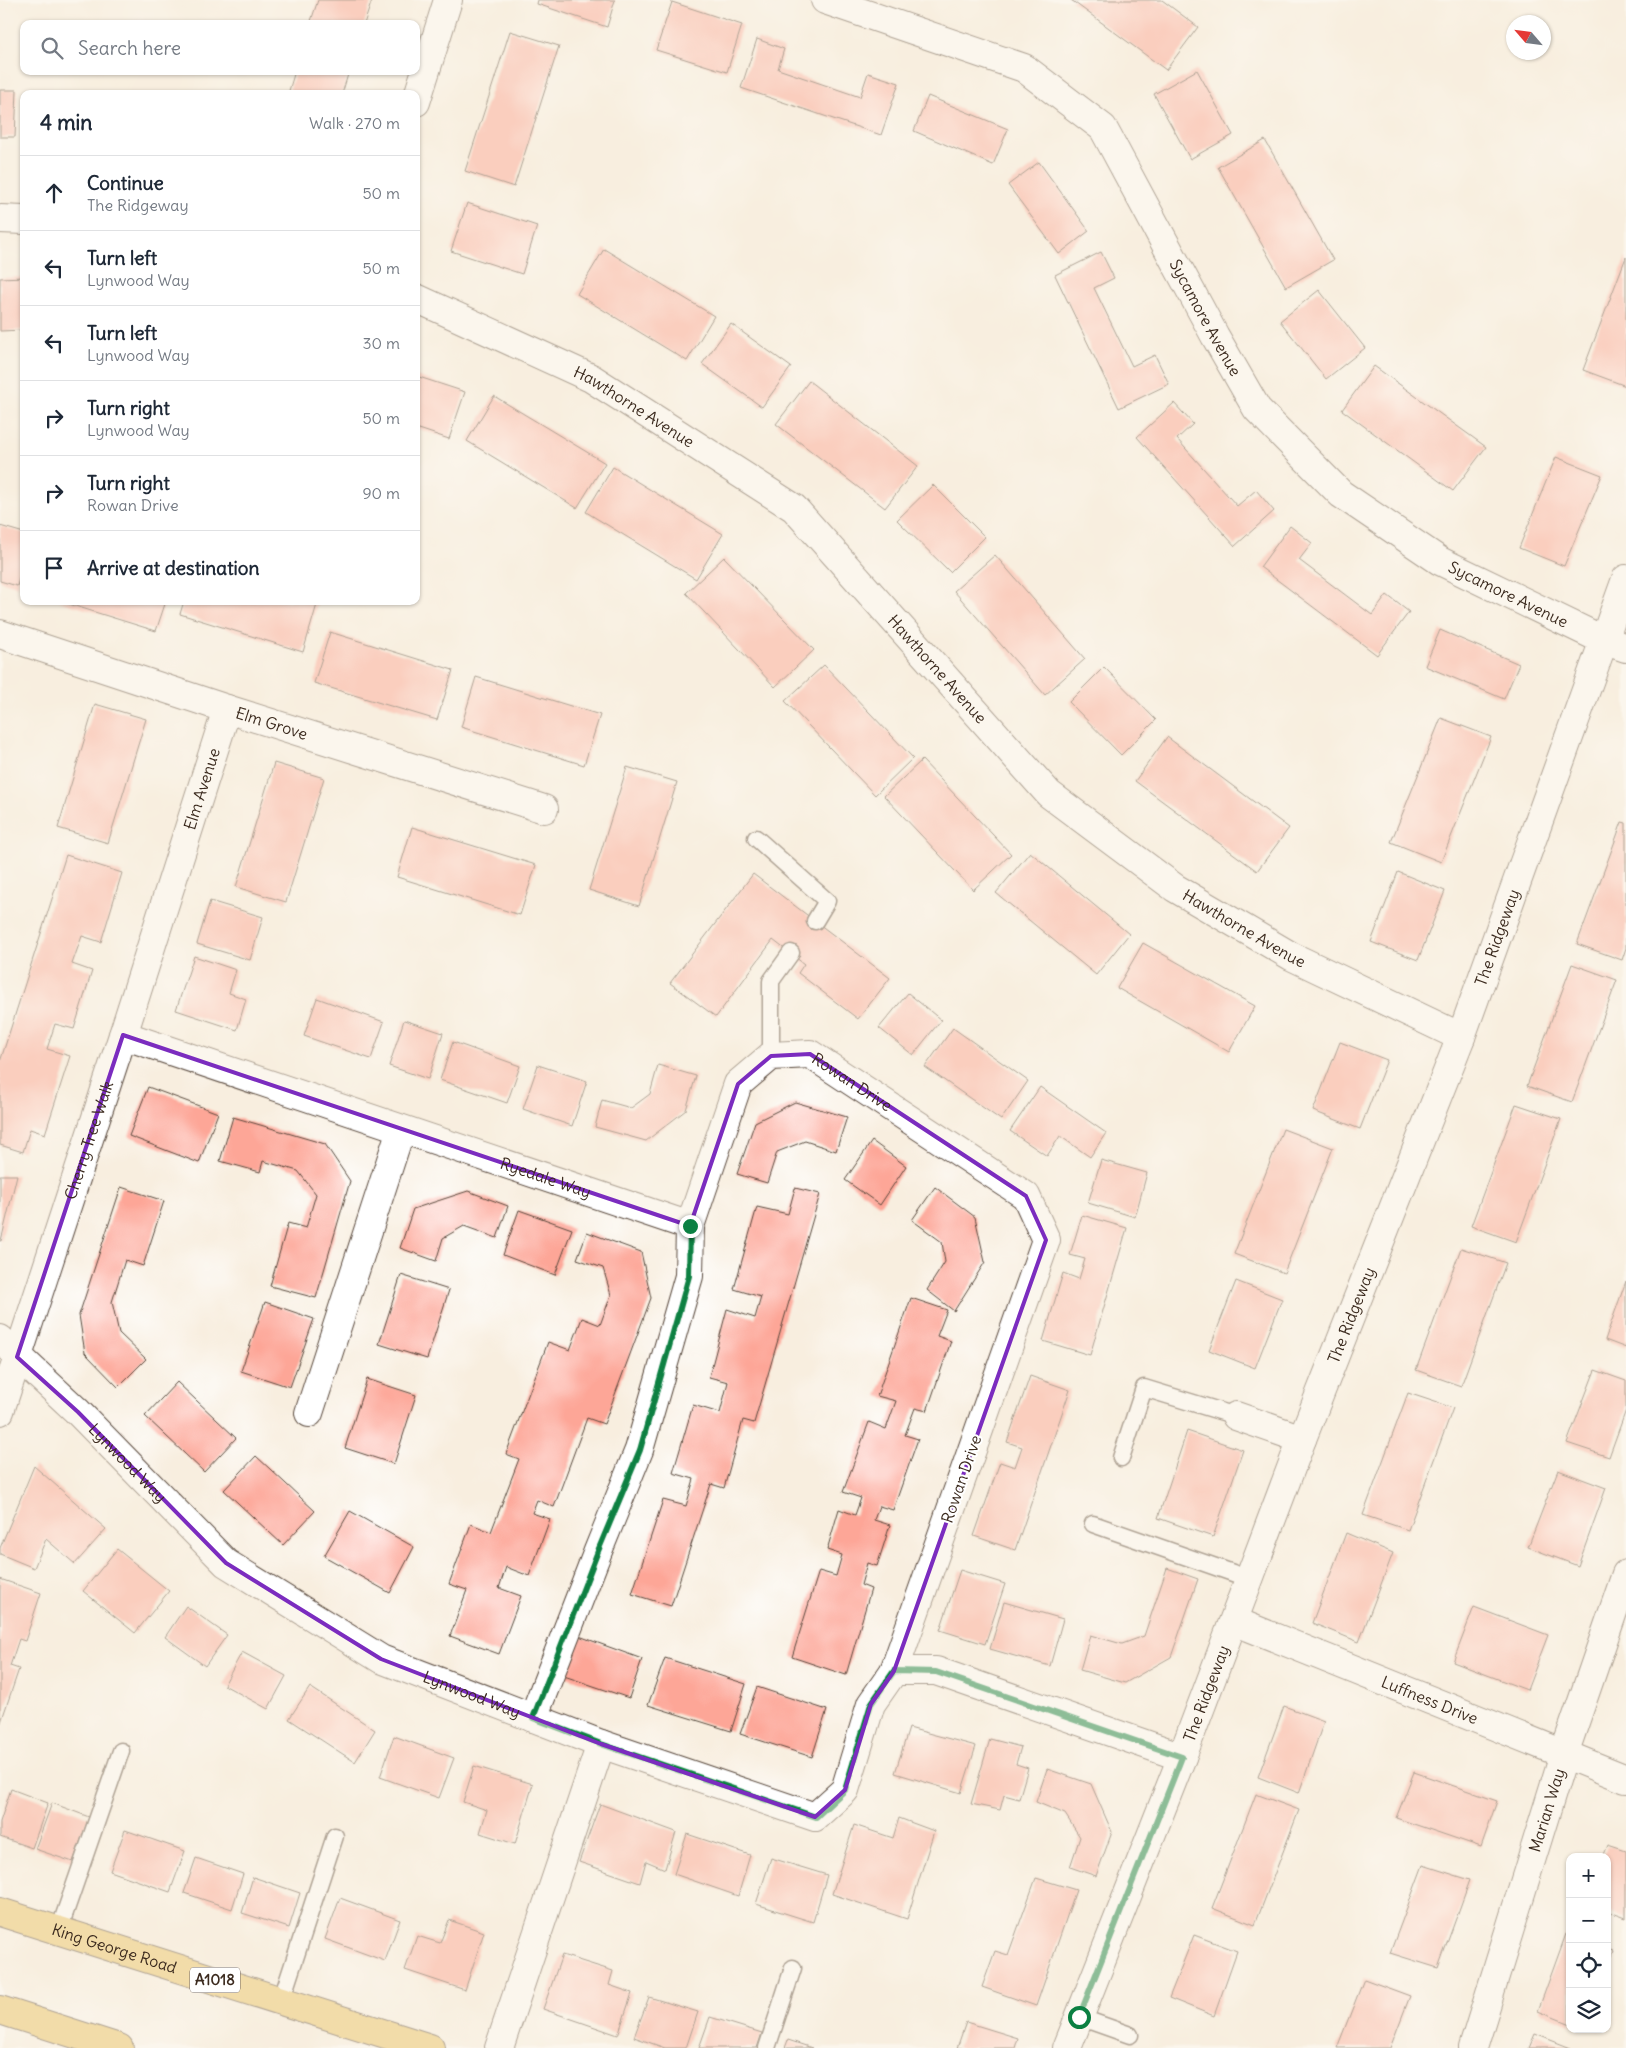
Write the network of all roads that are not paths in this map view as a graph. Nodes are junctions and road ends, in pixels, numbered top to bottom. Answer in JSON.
{"nodes":[{"id":1,"x":448,"y":0,"type":"edge"},
{"id":2,"x":825,"y":0,"type":"edge"},
{"id":3,"x":420,"y":90,"type":"edge"},
{"id":4,"x":0,"y":219,"type":"edge"},
{"id":5,"x":20,"y":220,"type":"edge"},
{"id":6,"x":420,"y":300,"type":"edge"},
{"id":7,"x":1626,"y":579,"type":"edge"},
{"id":8,"x":0,"y":634,"type":"edge"},
{"id":9,"x":1614,"y":644,"type":"edge"},
{"id":10,"x":227,"y":709,"type":"junction"},
{"id":11,"x":544,"y":810,"type":"dead end"},
{"id":12,"x":756,"y":838,"type":"dead end"},
{"id":13,"x":175,"y":869,"type":"joint"},
{"id":14,"x":814,"y":920,"type":"dead end"},
{"id":15,"x":791,"y":954,"type":"dead end"},
{"id":16,"x":124,"y":1035,"type":"junction"},
{"id":17,"x":1461,"y":1037,"type":"junction"},
{"id":18,"x":771,"y":1056,"type":"junction"},
{"id":19,"x":402,"y":1129,"type":"junction"},
{"id":20,"x":690,"y":1226,"type":"junction"},
{"id":21,"x":9,"y":1348,"type":"edge"},
{"id":22,"x":0,"y":1411,"type":"edge"},
{"id":23,"x":309,"y":1412,"type":"dead end"},
{"id":24,"x":1236,"y":1416,"type":"joint"},
{"id":25,"x":1302,"y":1439,"type":"junction"},
{"id":26,"x":1121,"y":1458,"type":"dead end"},
{"id":27,"x":1093,"y":1524,"type":"dead end"},
{"id":28,"x":1626,"y":1574,"type":"edge"},
{"id":29,"x":1250,"y":1579,"type":"junction"},
{"id":30,"x":1234,"y":1621,"type":"junction"},
{"id":31,"x":894,"y":1671,"type":"junction"},
{"id":32,"x":533,"y":1718,"type":"junction"},
{"id":33,"x":601,"y":1744,"type":"junction"},
{"id":34,"x":121,"y":1751,"type":"dead end"},
{"id":35,"x":1564,"y":1754,"type":"junction"},
{"id":36,"x":1182,"y":1757,"type":"junction"},
{"id":37,"x":1626,"y":1779,"type":"edge"},
{"id":38,"x":335,"y":1836,"type":"dead end"},
{"id":39,"x":0,"y":1912,"type":"edge"},
{"id":40,"x":59,"y":1930,"type":"junction"},
{"id":41,"x":793,"y":1968,"type":"dead end"},
{"id":42,"x":281,"y":2001,"type":"junction"},
{"id":43,"x":0,"y":2010,"type":"edge"},
{"id":44,"x":1079,"y":2017,"type":"junction"},
{"id":45,"x":1130,"y":2036,"type":"dead end"},
{"id":46,"x":119,"y":2048,"type":"edge"},
{"id":47,"x":430,"y":2048,"type":"edge"},
{"id":48,"x":499,"y":2048,"type":"edge"},
{"id":49,"x":767,"y":2048,"type":"edge"},
{"id":50,"x":1067,"y":2048,"type":"edge"},
{"id":51,"x":1473,"y":2048,"type":"edge"}],
"edges":[{"from":1,"to":3,"type":"street"},
{"from":2,"to":9,"type":"street","name":"Sycamore Avenue"},
{"from":4,"to":5,"type":"street"},
{"from":6,"to":17,"type":"street","name":"Hawthorne Avenue"},
{"from":7,"to":9,"type":"street","name":"The Ridgeway"},
{"from":8,"to":10,"type":"street","name":"Elm Grove"},
{"from":9,"to":17,"type":"street","name":"The Ridgeway"},
{"from":10,"to":11,"type":"street","name":"Elm Grove"},
{"from":10,"to":13,"type":"street","name":"Elm Avenue"},
{"from":12,"to":14,"type":"lane"},
{"from":13,"to":16,"type":"street","name":"Cherry Tree Walk"},
{"from":15,"to":18,"type":"lane"},
{"from":16,"to":19,"type":"street","name":"Ryedale Way"},
{"from":16,"to":21,"type":"street","name":"Cherry Tree Walk"},
{"from":17,"to":25,"type":"street","name":"The Ridgeway"},
{"from":18,"to":20,"type":"street"},
{"from":18,"to":31,"type":"street","name":"Rowan Drive"},
{"from":19,"to":20,"type":"street","name":"Ryedale Way"},
{"from":19,"to":23,"type":"street"},
{"from":20,"to":32,"type":"street"},
{"from":21,"to":22,"type":"street","name":"Cherry Tree Walk"},
{"from":21,"to":32,"type":"street","name":"Lynwood Way"},
{"from":24,"to":25,"type":"street"},
{"from":24,"to":26,"type":"lane"},
{"from":25,"to":29,"type":"street","name":"The Ridgeway"},
{"from":27,"to":29,"type":"lane"},
{"from":28,"to":35,"type":"street","name":"Marian Way"},
{"from":29,"to":30,"type":"street","name":"The Ridgeway"},
{"from":30,"to":35,"type":"street","name":"Luffness Drive"},
{"from":30,"to":36,"type":"street","name":"The Ridgeway"},
{"from":31,"to":33,"type":"street","name":"Lynwood Way"},
{"from":31,"to":36,"type":"street"},
{"from":32,"to":33,"type":"street","name":"Lynwood Way"},
{"from":33,"to":48,"type":"street"},
{"from":34,"to":40,"type":"lane"},
{"from":35,"to":37,"type":"street","name":"Luffness Drive"},
{"from":35,"to":51,"type":"street","name":"Marian Way"},
{"from":36,"to":44,"type":"street","name":"The Ridgeway"},
{"from":38,"to":42,"type":"lane"},
{"from":39,"to":40,"type":"highway","name":"King George Road","number":"A1018"},
{"from":40,"to":42,"type":"highway","name":"King George Road","number":"A1018"},
{"from":41,"to":49,"type":"lane"},
{"from":42,"to":47,"type":"highway","name":"King George Road","number":"A1018"},
{"from":43,"to":46,"type":"highway"},
{"from":44,"to":45,"type":"lane"},
{"from":44,"to":50,"type":"street","name":"The Ridgeway"}]}
